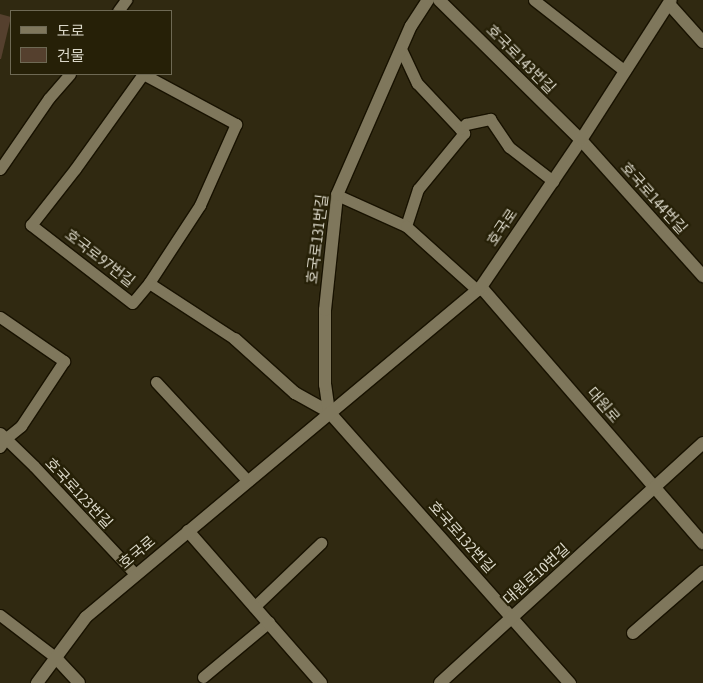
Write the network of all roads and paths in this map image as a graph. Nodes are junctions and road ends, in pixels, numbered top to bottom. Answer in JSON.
{"nodes":[{"id":1,"x":428,"y":0,"type":"edge"},
{"id":2,"x":439,"y":0,"type":"edge"},
{"id":3,"x":534,"y":0,"type":"edge"},
{"id":4,"x":670,"y":2,"type":"edge"},
{"id":5,"x":703,"y":42,"type":"edge"},
{"id":6,"x":401,"y":49,"type":"junction"},
{"id":7,"x":625,"y":71,"type":"junction"},
{"id":8,"x":69,"y":75,"type":"edge"},
{"id":9,"x":142,"y":75,"type":"edge"},
{"id":10,"x":145,"y":75,"type":"edge"},
{"id":11,"x":460,"y":129,"type":"junction"},
{"id":12,"x":581,"y":140,"type":"junction"},
{"id":13,"x":0,"y":169,"type":"edge"},
{"id":14,"x":554,"y":181,"type":"junction"},
{"id":15,"x":337,"y":194,"type":"junction"},
{"id":16,"x":406,"y":226,"type":"junction"},
{"id":17,"x":703,"y":276,"type":"edge"},
{"id":18,"x":149,"y":283,"type":"junction"},
{"id":19,"x":479,"y":289,"type":"junction"},
{"id":20,"x":0,"y":317,"type":"edge"},
{"id":21,"x":235,"y":339,"type":"joint"},
{"id":22,"x":156,"y":382,"type":"dead end"},
{"id":23,"x":329,"y":412,"type":"junction"},
{"id":24,"x":2,"y":439,"type":"edge"},
{"id":25,"x":703,"y":443,"type":"edge"},
{"id":26,"x":248,"y":481,"type":"junction"},
{"id":27,"x":654,"y":489,"type":"junction"},
{"id":28,"x":188,"y":531,"type":"junction"},
{"id":29,"x":321,"y":543,"type":"dead end"},
{"id":30,"x":703,"y":543,"type":"edge"},
{"id":31,"x":703,"y":572,"type":"edge"},
{"id":32,"x":135,"y":574,"type":"junction"},
{"id":33,"x":254,"y":607,"type":"junction"},
{"id":34,"x":0,"y":615,"type":"edge"},
{"id":35,"x":512,"y":618,"type":"junction"},
{"id":36,"x":269,"y":622,"type":"junction"},
{"id":37,"x":633,"y":633,"type":"dead end"},
{"id":38,"x":55,"y":657,"type":"junction"},
{"id":39,"x":203,"y":677,"type":"dead end"},
{"id":40,"x":37,"y":683,"type":"edge"},
{"id":41,"x":79,"y":683,"type":"edge"},
{"id":42,"x":321,"y":683,"type":"edge"},
{"id":43,"x":440,"y":683,"type":"edge"},
{"id":44,"x":570,"y":683,"type":"edge"}],
"edges":[{"from":1,"to":6,"type":"street","name":"호국로131번길"},
{"from":2,"to":12,"type":"street","name":"호국로143번길"},
{"from":3,"to":7,"type":"lane"},
{"from":4,"to":5,"type":"street"},
{"from":4,"to":7,"type":"street","name":"호국로"},
{"from":6,"to":11,"type":"lane"},
{"from":6,"to":15,"type":"street","name":"호국로131번길"},
{"from":7,"to":12,"type":"street","name":"호국로"},
{"from":8,"to":13,"type":"lane"},
{"from":9,"to":18,"type":"lane","name":"호국로97번길"},
{"from":10,"to":18,"type":"lane","name":"호국로97번길"},
{"from":11,"to":14,"type":"lane"},
{"from":11,"to":16,"type":"lane"},
{"from":12,"to":14,"type":"street","name":"호국로"},
{"from":12,"to":17,"type":"street","name":"호국로144번길"},
{"from":14,"to":19,"type":"street","name":"호국로"},
{"from":15,"to":16,"type":"lane"},
{"from":15,"to":23,"type":"street","name":"호국로131번길"},
{"from":16,"to":19,"type":"lane"},
{"from":18,"to":21,"type":"lane"},
{"from":19,"to":23,"type":"street","name":"호국로"},
{"from":19,"to":27,"type":"street","name":"대원로"},
{"from":20,"to":24,"type":"lane"},
{"from":21,"to":23,"type":"street"},
{"from":22,"to":26,"type":"lane"},
{"from":23,"to":26,"type":"street","name":"호국로"},
{"from":23,"to":35,"type":"street","name":"호국로132번길"},
{"from":24,"to":32,"type":"lane","name":"호국로123번길"},
{"from":25,"to":27,"type":"street","name":"대원로10번길"},
{"from":26,"to":28,"type":"street","name":"호국로"},
{"from":27,"to":30,"type":"street","name":"대원로"},
{"from":27,"to":35,"type":"street","name":"대원로10번길"},
{"from":28,"to":32,"type":"street","name":"호국로"},
{"from":28,"to":33,"type":"street"},
{"from":29,"to":33,"type":"lane"},
{"from":31,"to":37,"type":"street"},
{"from":32,"to":38,"type":"street","name":"호국로"},
{"from":33,"to":36,"type":"street"},
{"from":34,"to":38,"type":"lane"},
{"from":35,"to":43,"type":"street","name":"대원로10번길"},
{"from":35,"to":44,"type":"street","name":"호국로132번길"},
{"from":36,"to":39,"type":"lane"},
{"from":36,"to":42,"type":"street"},
{"from":38,"to":40,"type":"street","name":"호국로"},
{"from":38,"to":41,"type":"street"}]}
